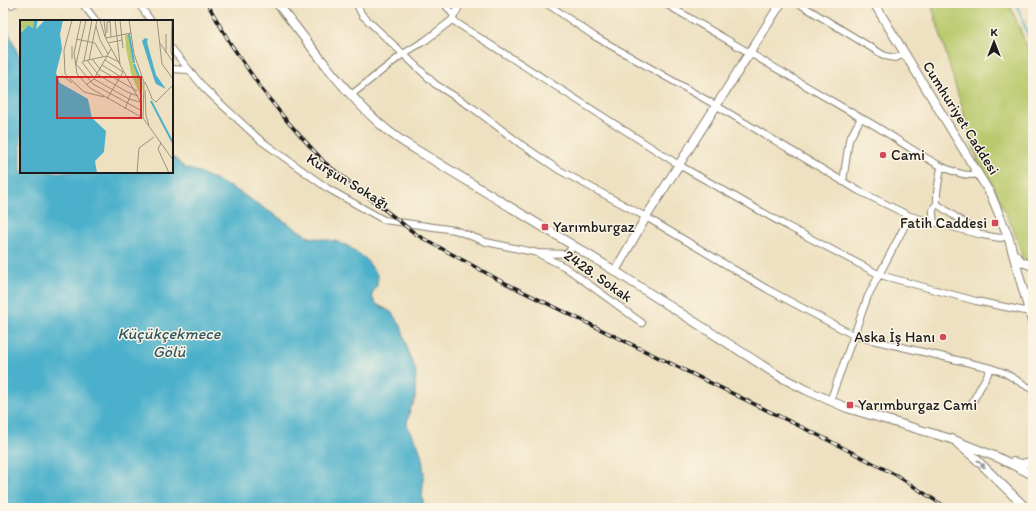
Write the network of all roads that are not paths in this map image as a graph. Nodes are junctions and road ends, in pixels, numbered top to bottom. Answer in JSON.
{"nodes":[{"id":1,"x":82,"y":3,"type":"edge"},
{"id":2,"x":132,"y":3,"type":"edge"},
{"id":3,"x":277,"y":3,"type":"edge"},
{"id":4,"x":356,"y":3,"type":"edge"},
{"id":5,"x":444,"y":3,"type":"edge"},
{"id":6,"x":461,"y":3,"type":"edge"},
{"id":7,"x":546,"y":3,"type":"edge"},
{"id":8,"x":664,"y":3,"type":"edge"},
{"id":9,"x":781,"y":3,"type":"edge"},
{"id":10,"x":798,"y":3,"type":"edge"},
{"id":11,"x":874,"y":3,"type":"edge"},
{"id":12,"x":453,"y":18,"type":"junction"},
{"id":13,"x":95,"y":20,"type":"edge"},
{"id":14,"x":150,"y":20,"type":"edge"},
{"id":15,"x":173,"y":50,"type":"edge"},
{"id":16,"x":750,"y":52,"type":"junction"},
{"id":17,"x":403,"y":54,"type":"junction"},
{"id":18,"x":904,"y":54,"type":"junction"},
{"id":19,"x":173,"y":69,"type":"edge"},
{"id":20,"x":188,"y":70,"type":"junction"},
{"id":21,"x":351,"y":96,"type":"junction"},
{"id":22,"x":718,"y":106,"type":"junction"},
{"id":23,"x":861,"y":118,"type":"junction"},
{"id":24,"x":679,"y":165,"type":"junction"},
{"id":25,"x":941,"y":168,"type":"junction"},
{"id":26,"x":978,"y":174,"type":"junction"},
{"id":27,"x":843,"y":182,"type":"junction"},
{"id":28,"x":937,"y":204,"type":"junction"},
{"id":29,"x":910,"y":216,"type":"junction"},
{"id":30,"x":646,"y":217,"type":"junction"},
{"id":31,"x":934,"y":222,"type":"junction"},
{"id":32,"x":982,"y":235,"type":"junction"},
{"id":33,"x":1008,"y":236,"type":"junction"},
{"id":34,"x":573,"y":246,"type":"junction"},
{"id":35,"x":538,"y":253,"type":"junction"},
{"id":36,"x":1014,"y":253,"type":"junction"},
{"id":37,"x":1033,"y":266,"type":"edge"},
{"id":38,"x":616,"y":271,"type":"junction"},
{"id":39,"x":880,"y":275,"type":"junction"},
{"id":40,"x":1030,"y":312,"type":"junction"},
{"id":41,"x":642,"y":323,"type":"dead end"},
{"id":42,"x":1033,"y":325,"type":"edge"},
{"id":43,"x":855,"y":336,"type":"junction"},
{"id":44,"x":991,"y":368,"type":"junction"},
{"id":45,"x":1033,"y":390,"type":"edge"},
{"id":46,"x":830,"y":401,"type":"junction"},
{"id":47,"x":973,"y":401,"type":"dead end"},
{"id":48,"x":951,"y":439,"type":"junction"},
{"id":49,"x":999,"y":458,"type":"junction"},
{"id":50,"x":1033,"y":461,"type":"edge"},
{"id":51,"x":1033,"y":476,"type":"edge"},
{"id":52,"x":1026,"y":508,"type":"edge"}],
"edges":[{"from":1,"to":13,"type":"street"},
{"from":2,"to":14,"type":"street"},
{"from":3,"to":21,"type":"street"},
{"from":4,"to":17,"type":"street"},
{"from":5,"to":12,"type":"street"},
{"from":6,"to":12,"type":"street"},
{"from":7,"to":22,"type":"street"},
{"from":8,"to":16,"type":"street"},
{"from":9,"to":16,"type":"street"},
{"from":10,"to":18,"type":"street"},
{"from":11,"to":18,"type":"street","name":"Cumhuriyet Caddesi"},
{"from":12,"to":17,"type":"street"},
{"from":12,"to":24,"type":"street"},
{"from":15,"to":20,"type":"street","name":"Kurşun Sokağı"},
{"from":16,"to":22,"type":"street"},
{"from":16,"to":23,"type":"street"},
{"from":17,"to":21,"type":"street"},
{"from":17,"to":30,"type":"street"},
{"from":18,"to":26,"type":"street","name":"Cumhuriyet Caddesi"},
{"from":19,"to":20,"type":"street"},
{"from":20,"to":35,"type":"street","name":"Kurşun Sokağı"},
{"from":21,"to":34,"type":"street"},
{"from":22,"to":24,"type":"street"},
{"from":22,"to":27,"type":"street"},
{"from":23,"to":25,"type":"street"},
{"from":23,"to":27,"type":"street"},
{"from":24,"to":30,"type":"street"},
{"from":24,"to":39,"type":"street"},
{"from":25,"to":26,"type":"street"},
{"from":25,"to":28,"type":"street"},
{"from":26,"to":33,"type":"street","name":"Cumhuriyet Caddesi"},
{"from":27,"to":29,"type":"street"},
{"from":28,"to":31,"type":"street"},
{"from":28,"to":32,"type":"street"},
{"from":29,"to":31,"type":"street"},
{"from":29,"to":39,"type":"street"},
{"from":30,"to":38,"type":"street"},
{"from":30,"to":43,"type":"street"},
{"from":31,"to":32,"type":"street"},
{"from":32,"to":33,"type":"street"},
{"from":33,"to":36,"type":"street","name":"Cumhuriyet Caddesi"},
{"from":34,"to":35,"type":"street","name":"Kurşun Sokağı"},
{"from":34,"to":38,"type":"street"},
{"from":35,"to":41,"type":"street","name":"2428. Sokak"},
{"from":36,"to":37,"type":"street"},
{"from":36,"to":40,"type":"street","name":"Cumhuriyet Caddesi"},
{"from":38,"to":46,"type":"street"},
{"from":39,"to":40,"type":"street"},
{"from":39,"to":43,"type":"street"},
{"from":40,"to":42,"type":"street","name":"Cumhuriyet Caddesi"},
{"from":43,"to":44,"type":"street"},
{"from":43,"to":46,"type":"street"},
{"from":44,"to":45,"type":"street"},
{"from":44,"to":47,"type":"street"},
{"from":46,"to":48,"type":"street"},
{"from":48,"to":49,"type":"street"},
{"from":48,"to":52,"type":"street","one_way":true},
{"from":49,"to":50,"type":"street"},
{"from":49,"to":51,"type":"street"}]}
